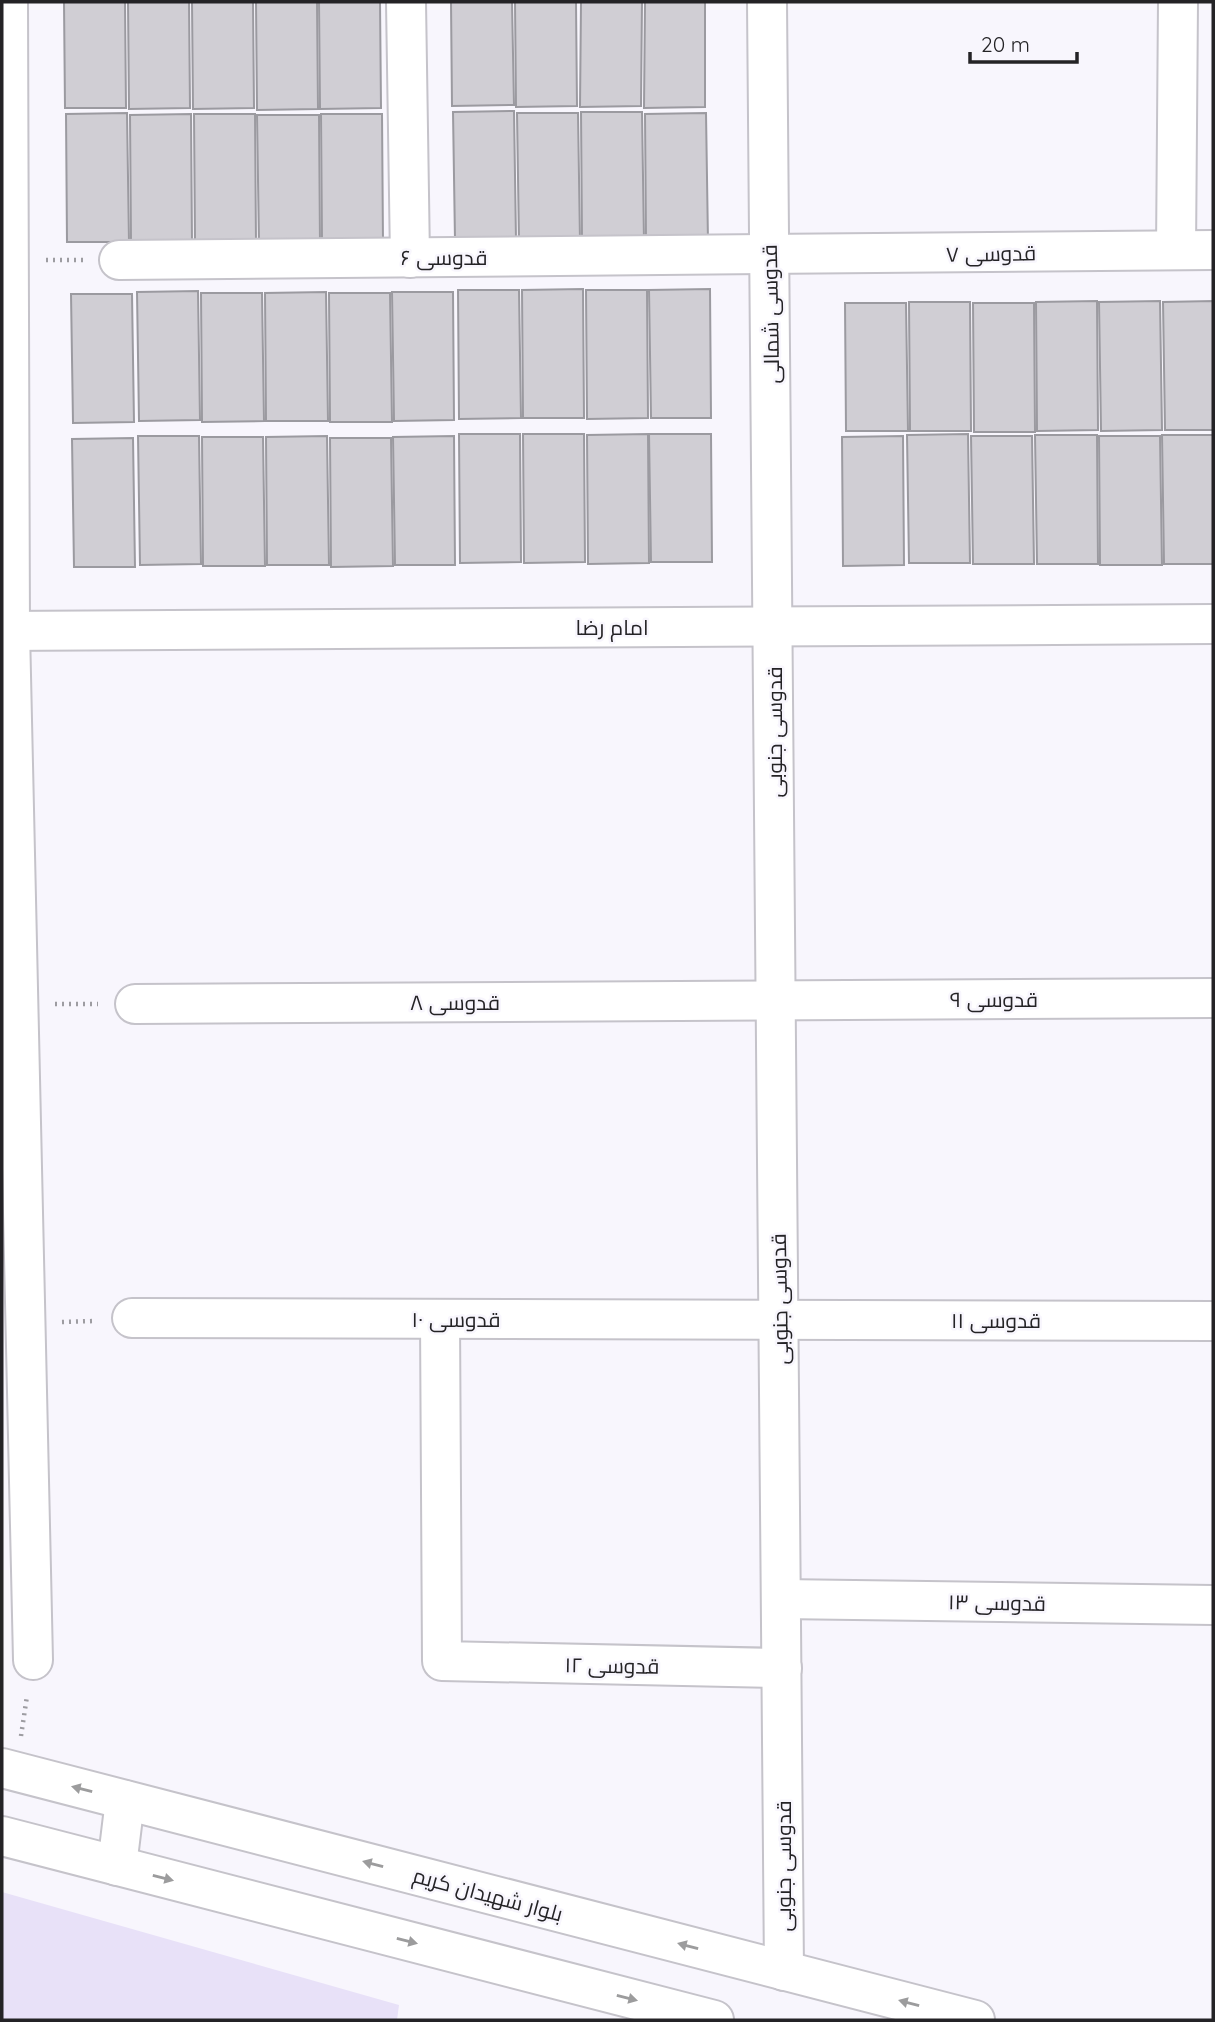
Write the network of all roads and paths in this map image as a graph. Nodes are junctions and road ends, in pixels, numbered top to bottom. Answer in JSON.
{"nodes":[{"id":1,"x":8,"y":2,"type":"edge"},
{"id":2,"x":406,"y":2,"type":"edge"},
{"id":3,"x":767,"y":2,"type":"edge"},
{"id":4,"x":1178,"y":2,"type":"edge"},
{"id":5,"x":1195,"y":250,"type":"edge"},
{"id":6,"x":769,"y":255,"type":"junction"},
{"id":7,"x":410,"y":258,"type":"junction"},
{"id":8,"x":9,"y":260,"type":"junction"},
{"id":9,"x":119,"y":260,"type":"joint"},
{"id":10,"x":1213,"y":624,"type":"edge"},
{"id":11,"x":773,"y":626,"type":"junction"},
{"id":12,"x":5,"y":630,"type":"edge"},
{"id":13,"x":1213,"y":998,"type":"edge"},
{"id":14,"x":776,"y":1000,"type":"junction"},
{"id":15,"x":19,"y":1004,"type":"junction"},
{"id":16,"x":135,"y":1004,"type":"joint"},
{"id":17,"x":132,"y":1318,"type":"joint"},
{"id":18,"x":440,"y":1319,"type":"junction"},
{"id":19,"x":779,"y":1319,"type":"junction"},
{"id":20,"x":1213,"y":1321,"type":"edge"},
{"id":21,"x":26,"y":1325,"type":"junction"},
{"id":22,"x":781,"y":1599,"type":"junction"},
{"id":23,"x":1213,"y":1605,"type":"edge"},
{"id":24,"x":33,"y":1660,"type":"joint"},
{"id":25,"x":782,"y":1668,"type":"junction"},
{"id":26,"x":8,"y":1770,"type":"edge"},
{"id":27,"x":125,"y":1800,"type":"junction"},
{"id":28,"x":2,"y":1836,"type":"edge"},
{"id":29,"x":117,"y":1866,"type":"junction"},
{"id":30,"x":784,"y":1971,"type":"junction"},
{"id":31,"x":714,"y":2020,"type":"edge"},
{"id":32,"x":975,"y":2020,"type":"edge"}],
"edges":[{"from":1,"to":8,"type":"street"},
{"from":2,"to":7,"type":"street"},
{"from":3,"to":6,"type":"street","name":"قدوسی شمالی"},
{"from":4,"to":5,"type":"street"},
{"from":5,"to":6,"type":"street","name":"قدوسی ۷"},
{"from":6,"to":7,"type":"street","name":"قدوسی ۶"},
{"from":6,"to":11,"type":"street","name":"قدوسی شمالی"},
{"from":7,"to":9,"type":"street","name":"قدوسی ۶"},
{"from":8,"to":9,"type":"path"},
{"from":8,"to":12,"type":"street"},
{"from":10,"to":11,"type":"street","name":"امام رضا"},
{"from":11,"to":12,"type":"street","name":"امام رضا"},
{"from":11,"to":14,"type":"street","name":"قدوسی جنوبی"},
{"from":12,"to":15,"type":"street"},
{"from":13,"to":14,"type":"street","name":"قدوسی ۹"},
{"from":14,"to":16,"type":"street","name":"قدوسی ۸"},
{"from":14,"to":19,"type":"street","name":"قدوسی جنوبی"},
{"from":15,"to":16,"type":"path"},
{"from":15,"to":21,"type":"street"},
{"from":17,"to":18,"type":"street","name":"قدوسی ۱۰"},
{"from":17,"to":21,"type":"path"},
{"from":18,"to":19,"type":"street","name":"قدوسی ۱۰"},
{"from":18,"to":25,"type":"street","name":"قدوسی ۱۲"},
{"from":19,"to":20,"type":"street","name":"قدوسی ۱۱"},
{"from":19,"to":22,"type":"street","name":"قدوسی جنوبی"},
{"from":21,"to":24,"type":"street"},
{"from":22,"to":23,"type":"street","name":"قدوسی ۱۳"},
{"from":22,"to":25,"type":"street","name":"قدوسی جنوبی"},
{"from":24,"to":26,"type":"path"},
{"from":25,"to":30,"type":"street","name":"قدوسی جنوبی"},
{"from":27,"to":26,"type":"street","name":"بلوار شهیدان کریم","one_way":true},
{"from":27,"to":29,"type":"street"},
{"from":30,"to":27,"type":"street","name":"بلوار شهیدان کریم","one_way":true},
{"from":28,"to":29,"type":"street"},
{"from":29,"to":31,"type":"street","one_way":true},
{"from":32,"to":30,"type":"street","name":"بلوار شهیدان کریم","one_way":true}]}
